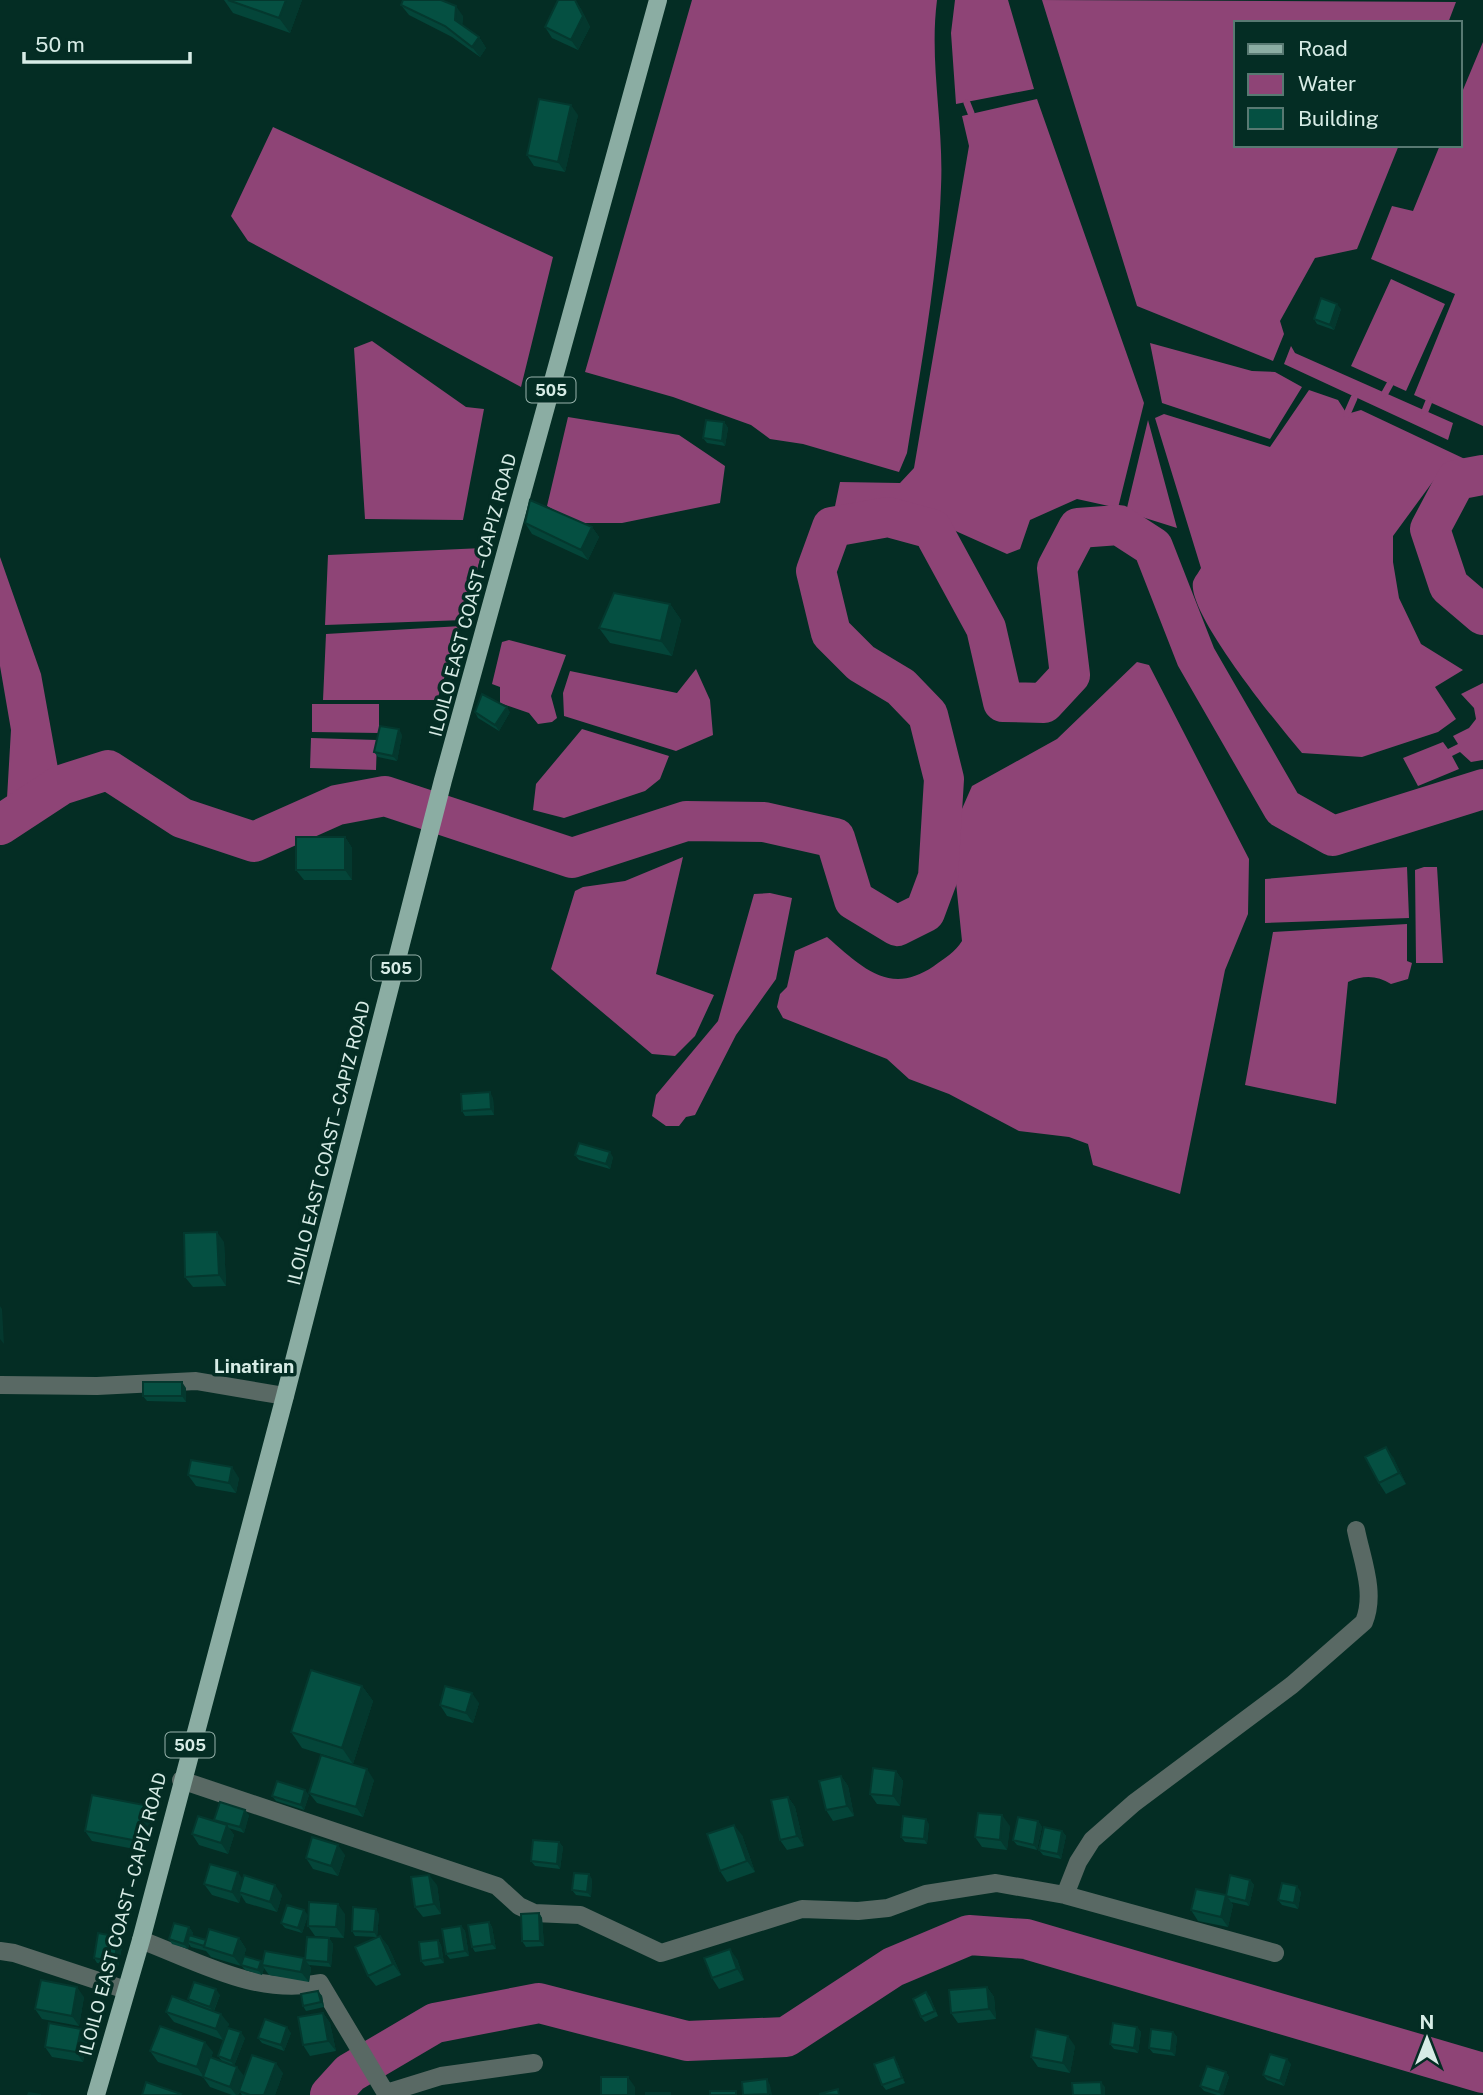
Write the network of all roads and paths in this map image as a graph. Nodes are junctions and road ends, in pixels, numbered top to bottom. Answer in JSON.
{"nodes":[{"id":1,"x":658,"y":0,"type":"edge"},
{"id":2,"x":0,"y":1385,"type":"edge"},
{"id":3,"x":285,"y":1396,"type":"junction"},
{"id":4,"x":1356,"y":1530,"type":"dead end"},
{"id":5,"x":181,"y":1780,"type":"junction"},
{"id":6,"x":1065,"y":1895,"type":"junction"},
{"id":7,"x":141,"y":1940,"type":"junction"},
{"id":8,"x":0,"y":1951,"type":"edge"},
{"id":9,"x":1275,"y":1953,"type":"dead end"},
{"id":10,"x":126,"y":1990,"type":"junction"},
{"id":11,"x":534,"y":2063,"type":"dead end"},
{"id":12,"x":386,"y":2094,"type":"edge"},
{"id":13,"x":96,"y":2095,"type":"edge"}],
"edges":[{"from":1,"to":3,"type":"main road","name":"ILOILO EAST COAST – CAPIZ ROAD","number":"505"},
{"from":2,"to":3,"type":"street"},
{"from":3,"to":5,"type":"main road","name":"ILOILO EAST COAST – CAPIZ ROAD","number":"505"},
{"from":4,"to":6,"type":"street"},
{"from":5,"to":6,"type":"street"},
{"from":5,"to":7,"type":"main road","name":"ILOILO EAST COAST – CAPIZ ROAD","number":"505"},
{"from":6,"to":9,"type":"street"},
{"from":7,"to":10,"type":"main road","name":"ILOILO EAST COAST – CAPIZ ROAD","number":"505"},
{"from":7,"to":12,"type":"street"},
{"from":8,"to":10,"type":"street"},
{"from":10,"to":13,"type":"main road","name":"ILOILO EAST COAST – CAPIZ ROAD","number":"505"},
{"from":11,"to":12,"type":"street"}]}
